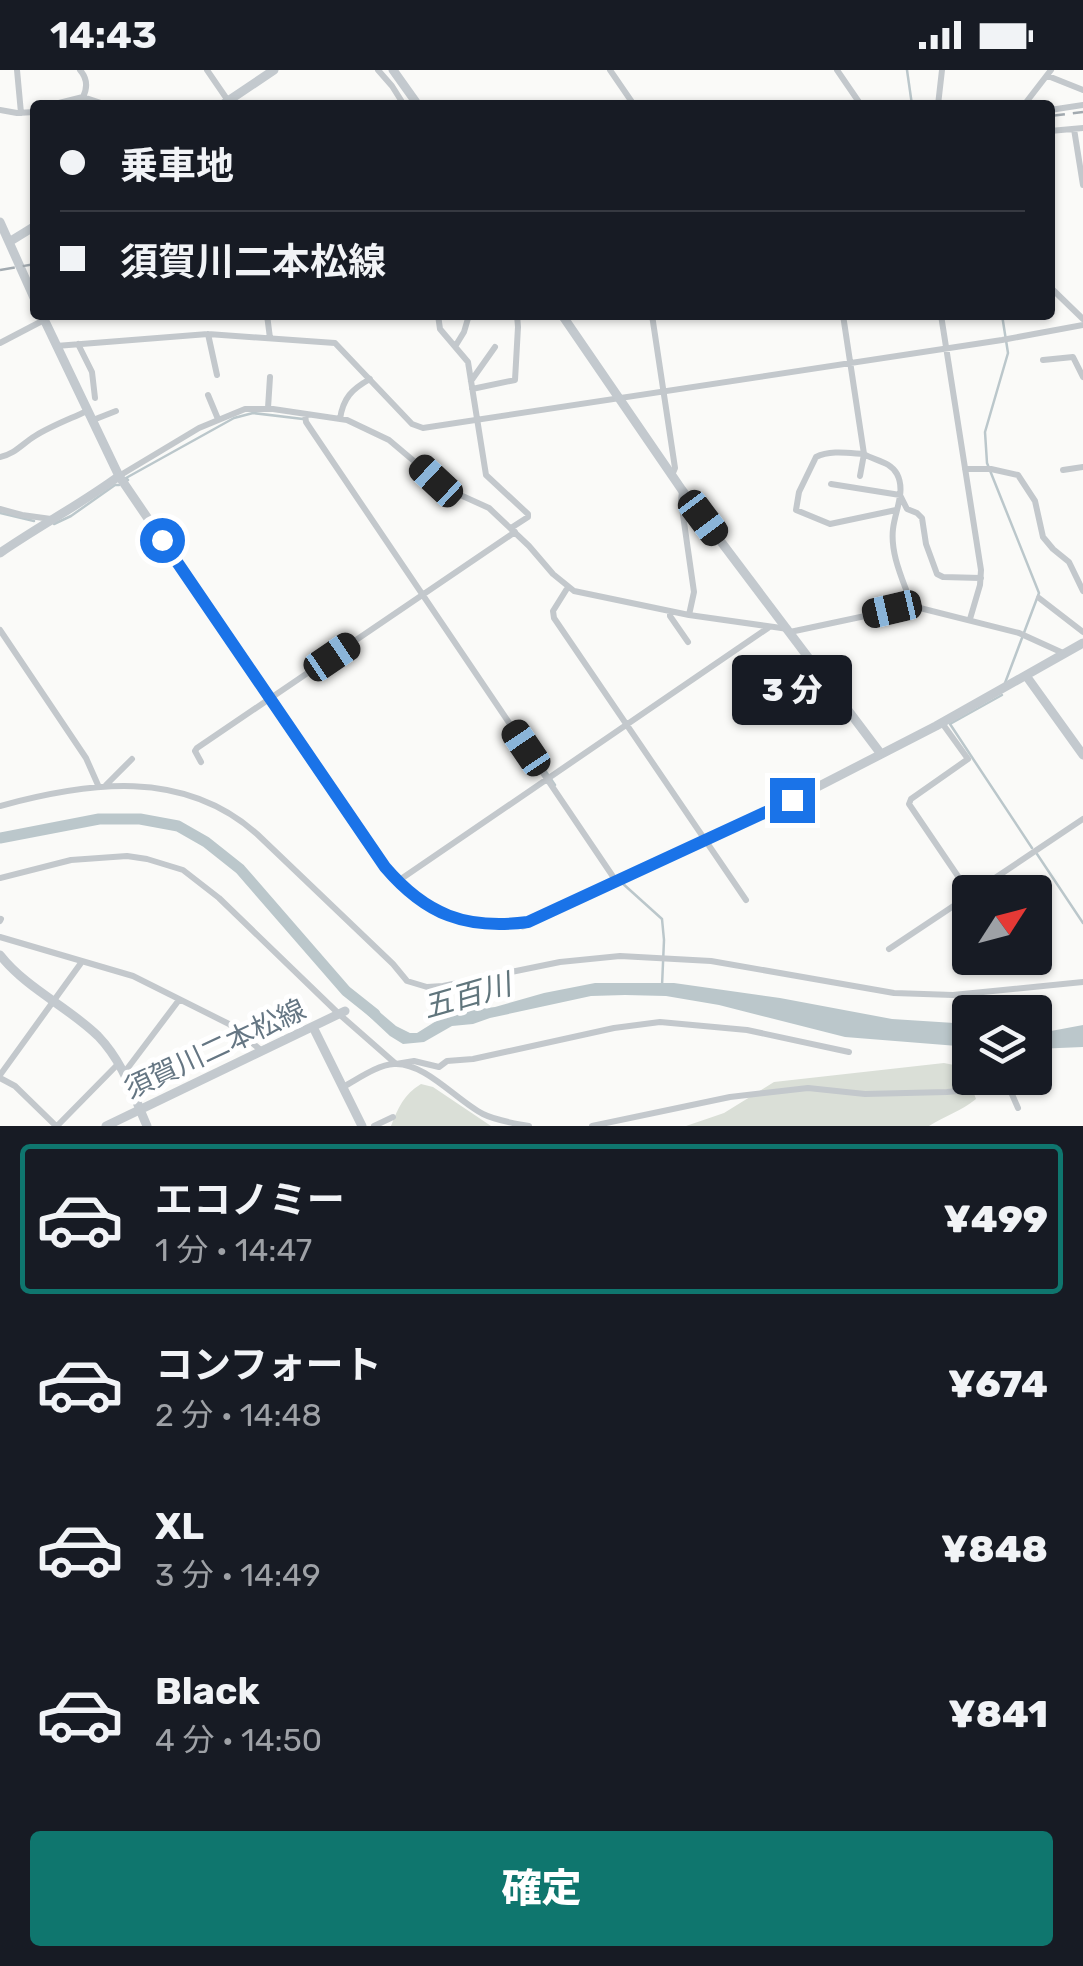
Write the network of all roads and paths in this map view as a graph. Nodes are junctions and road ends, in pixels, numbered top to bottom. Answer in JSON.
{"nodes":[{"id":1,"x":17,"y":70,"type":"edge"},
{"id":2,"x":80,"y":70,"type":"edge"},
{"id":3,"x":207,"y":70,"type":"edge"},
{"id":4,"x":274,"y":70,"type":"edge"},
{"id":5,"x":378,"y":70,"type":"edge"},
{"id":6,"x":394,"y":70,"type":"edge"},
{"id":7,"x":610,"y":70,"type":"edge"},
{"id":8,"x":837,"y":70,"type":"edge"},
{"id":9,"x":942,"y":70,"type":"edge"},
{"id":10,"x":1050,"y":73,"type":"edge"},
{"id":11,"x":1083,"y":90,"type":"edge"},
{"id":12,"x":83,"y":97,"type":"junction"},
{"id":13,"x":71,"y":100,"type":"edge"},
{"id":14,"x":92,"y":100,"type":"edge"},
{"id":15,"x":225,"y":100,"type":"edge"},
{"id":16,"x":233,"y":100,"type":"edge"},
{"id":17,"x":401,"y":100,"type":"edge"},
{"id":18,"x":415,"y":100,"type":"edge"},
{"id":19,"x":631,"y":100,"type":"edge"},
{"id":20,"x":858,"y":100,"type":"edge"},
{"id":21,"x":939,"y":100,"type":"edge"},
{"id":22,"x":1028,"y":100,"type":"edge"},
{"id":23,"x":1083,"y":105,"type":"edge"},
{"id":24,"x":1055,"y":109,"type":"edge"},
{"id":25,"x":0,"y":110,"type":"edge"},
{"id":26,"x":30,"y":112,"type":"edge"},
{"id":27,"x":21,"y":113,"type":"junction"},
{"id":28,"x":1078,"y":129,"type":"edge"},
{"id":29,"x":1083,"y":184,"type":"edge"},
{"id":30,"x":0,"y":222,"type":"edge"},
{"id":31,"x":30,"y":228,"type":"edge"},
{"id":32,"x":5,"y":237,"type":"edge"},
{"id":33,"x":30,"y":273,"type":"edge"},
{"id":34,"x":24,"y":274,"type":"junction"},
{"id":35,"x":30,"y":288,"type":"edge"},
{"id":36,"x":1055,"y":292,"type":"edge"},
{"id":37,"x":38,"y":320,"type":"edge"},
{"id":38,"x":44,"y":320,"type":"edge"},
{"id":39,"x":267,"y":320,"type":"edge"},
{"id":40,"x":439,"y":320,"type":"edge"},
{"id":41,"x":468,"y":320,"type":"edge"},
{"id":42,"x":517,"y":320,"type":"edge"},
{"id":43,"x":565,"y":320,"type":"edge"},
{"id":44,"x":653,"y":320,"type":"edge"},
{"id":45,"x":844,"y":320,"type":"edge"},
{"id":46,"x":942,"y":320,"type":"edge"},
{"id":47,"x":1083,"y":322,"type":"edge"},
{"id":48,"x":208,"y":334,"type":"junction"},
{"id":49,"x":270,"y":338,"type":"junction"},
{"id":50,"x":0,"y":343,"type":"edge"},
{"id":51,"x":78,"y":344,"type":"junction"},
{"id":52,"x":56,"y":346,"type":"junction"},
{"id":53,"x":456,"y":346,"type":"junction"},
{"id":54,"x":494,"y":347,"type":"dead end"},
{"id":55,"x":946,"y":347,"type":"junction"},
{"id":56,"x":1043,"y":360,"type":"dead end"},
{"id":57,"x":850,"y":364,"type":"junction"},
{"id":58,"x":217,"y":375,"type":"dead end"},
{"id":59,"x":270,"y":376,"type":"dead end"},
{"id":60,"x":1083,"y":377,"type":"edge"},
{"id":61,"x":370,"y":378,"type":"junction"},
{"id":62,"x":471,"y":385,"type":"junction"},
{"id":63,"x":664,"y":391,"type":"junction"},
{"id":64,"x":208,"y":395,"type":"dead end"},
{"id":65,"x":95,"y":398,"type":"dead end"},
{"id":66,"x":618,"y":398,"type":"junction"},
{"id":67,"x":268,"y":408,"type":"junction"},
{"id":68,"x":116,"y":411,"type":"dead end"},
{"id":69,"x":306,"y":414,"type":"junction"},
{"id":70,"x":89,"y":416,"type":"junction"},
{"id":71,"x":218,"y":419,"type":"junction"},
{"id":72,"x":340,"y":419,"type":"junction"},
{"id":73,"x":476,"y":420,"type":"junction"},
{"id":74,"x":864,"y":454,"type":"junction"},
{"id":75,"x":0,"y":457,"type":"edge"},
{"id":76,"x":1083,"y":467,"type":"edge"},
{"id":77,"x":965,"y":469,"type":"junction"},
{"id":78,"x":1063,"y":470,"type":"dead end"},
{"id":79,"x":672,"y":475,"type":"junction"},
{"id":80,"x":119,"y":476,"type":"junction"},
{"id":81,"x":860,"y":476,"type":"dead end"},
{"id":82,"x":831,"y":484,"type":"dead end"},
{"id":83,"x":682,"y":490,"type":"junction"},
{"id":84,"x":900,"y":495,"type":"junction"},
{"id":85,"x":0,"y":509,"type":"edge"},
{"id":86,"x":896,"y":510,"type":"junction"},
{"id":87,"x":51,"y":520,"type":"junction"},
{"id":88,"x":513,"y":530,"type":"junction"},
{"id":89,"x":0,"y":553,"type":"edge"},
{"id":90,"x":981,"y":578,"type":"junction"},
{"id":91,"x":568,"y":587,"type":"junction"},
{"id":92,"x":1083,"y":591,"type":"edge"},
{"id":93,"x":424,"y":594,"type":"junction"},
{"id":94,"x":1040,"y":598,"type":"dead end"},
{"id":95,"x":912,"y":606,"type":"junction"},
{"id":96,"x":670,"y":611,"type":"junction"},
{"id":97,"x":689,"y":614,"type":"junction"},
{"id":98,"x":970,"y":619,"type":"junction"},
{"id":99,"x":768,"y":628,"type":"junction"},
{"id":100,"x":0,"y":630,"type":"edge"},
{"id":101,"x":789,"y":630,"type":"junction"},
{"id":102,"x":1083,"y":632,"type":"edge"},
{"id":103,"x":688,"y":642,"type":"dead end"},
{"id":104,"x":1083,"y":643,"type":"edge"},
{"id":105,"x":1064,"y":656,"type":"junction"},
{"id":106,"x":1027,"y":676,"type":"junction"},
{"id":107,"x":270,"y":699,"type":"junction"},
{"id":108,"x":942,"y":723,"type":"junction"},
{"id":109,"x":625,"y":724,"type":"junction"},
{"id":110,"x":881,"y":754,"type":"junction"},
{"id":111,"x":1083,"y":754,"type":"edge"},
{"id":112,"x":132,"y":759,"type":"dead end"},
{"id":113,"x":200,"y":762,"type":"dead end"},
{"id":114,"x":547,"y":778,"type":"junction"},
{"id":115,"x":102,"y":785,"type":"junction"},
{"id":116,"x":0,"y":806,"type":"edge"},
{"id":117,"x":1083,"y":819,"type":"edge"},
{"id":118,"x":704,"y":840,"type":"junction"},
{"id":119,"x":958,"y":875,"type":"edge"},
{"id":120,"x":1000,"y":875,"type":"edge"},
{"id":121,"x":0,"y":878,"type":"edge"},
{"id":122,"x":397,"y":881,"type":"junction"},
{"id":123,"x":616,"y":882,"type":"junction"},
{"id":124,"x":746,"y":900,"type":"dead end"},
{"id":125,"x":952,"y":907,"type":"edge"},
{"id":126,"x":528,"y":922,"type":"junction"},
{"id":127,"x":517,"y":929,"type":"dead end"},
{"id":128,"x":0,"y":937,"type":"edge"},
{"id":129,"x":889,"y":949,"type":"dead end"},
{"id":130,"x":0,"y":956,"type":"edge"},
{"id":131,"x":81,"y":962,"type":"junction"},
{"id":132,"x":1083,"y":982,"type":"edge"},
{"id":133,"x":179,"y":1000,"type":"junction"},
{"id":134,"x":53,"y":1002,"type":"junction"},
{"id":135,"x":342,"y":1013,"type":"junction"},
{"id":136,"x":313,"y":1027,"type":"junction"},
{"id":137,"x":262,"y":1052,"type":"junction"},
{"id":138,"x":849,"y":1052,"type":"dead end"},
{"id":139,"x":396,"y":1064,"type":"junction"},
{"id":140,"x":121,"y":1068,"type":"junction"},
{"id":141,"x":0,"y":1077,"type":"edge"},
{"id":142,"x":343,"y":1086,"type":"junction"},
{"id":143,"x":1018,"y":1108,"type":"dead end"},
{"id":144,"x":140,"y":1109,"type":"junction"},
{"id":145,"x":394,"y":1117,"type":"dead end"},
{"id":146,"x":56,"y":1126,"type":"edge"},
{"id":147,"x":106,"y":1126,"type":"edge"},
{"id":148,"x":147,"y":1126,"type":"edge"},
{"id":149,"x":362,"y":1126,"type":"edge"},
{"id":150,"x":374,"y":1126,"type":"edge"},
{"id":151,"x":529,"y":1126,"type":"edge"},
{"id":152,"x":592,"y":1126,"type":"edge"}],
"edges":[{"from":1,"to":27,"type":"street"},
{"from":2,"to":12,"type":"street"},
{"from":3,"to":15,"type":"street"},
{"from":4,"to":16,"type":"street"},
{"from":5,"to":17,"type":"street"},
{"from":6,"to":18,"type":"street"},
{"from":7,"to":19,"type":"street"},
{"from":8,"to":20,"type":"street"},
{"from":9,"to":21,"type":"street"},
{"from":10,"to":11,"type":"street"},
{"from":10,"to":22,"type":"street"},
{"from":12,"to":13,"type":"street"},
{"from":12,"to":14,"type":"street"},
{"from":23,"to":24,"type":"street"},
{"from":25,"to":27,"type":"street"},
{"from":26,"to":27,"type":"street"},
{"from":28,"to":29,"type":"street"},
{"from":30,"to":32,"type":"street"},
{"from":31,"to":32,"type":"street"},
{"from":32,"to":34,"type":"street"},
{"from":33,"to":34,"type":"street"},
{"from":34,"to":35,"type":"street"},
{"from":36,"to":47,"type":"street"},
{"from":37,"to":50,"type":"street"},
{"from":38,"to":52,"type":"street"},
{"from":39,"to":49,"type":"street"},
{"from":40,"to":53,"type":"street"},
{"from":41,"to":53,"type":"street"},
{"from":42,"to":62,"type":"street"},
{"from":43,"to":66,"type":"street"},
{"from":44,"to":63,"type":"street"},
{"from":45,"to":57,"type":"street"},
{"from":46,"to":55,"type":"street"},
{"from":47,"to":55,"type":"street"},
{"from":48,"to":49,"type":"street"},
{"from":48,"to":51,"type":"street"},
{"from":48,"to":58,"type":"street"},
{"from":49,"to":61,"type":"street"},
{"from":51,"to":52,"type":"street"},
{"from":51,"to":65,"type":"street"},
{"from":52,"to":70,"type":"street"},
{"from":53,"to":62,"type":"street"},
{"from":54,"to":62,"type":"street"},
{"from":55,"to":57,"type":"street"},
{"from":55,"to":77,"type":"street"},
{"from":56,"to":60,"type":"street"},
{"from":57,"to":63,"type":"street"},
{"from":57,"to":74,"type":"street"},
{"from":59,"to":67,"type":"street"},
{"from":61,"to":72,"type":"street"},
{"from":61,"to":73,"type":"street"},
{"from":62,"to":73,"type":"street"},
{"from":63,"to":66,"type":"street"},
{"from":63,"to":79,"type":"street"},
{"from":64,"to":71,"type":"street"},
{"from":66,"to":73,"type":"street"},
{"from":66,"to":79,"type":"street"},
{"from":67,"to":69,"type":"street"},
{"from":67,"to":71,"type":"street"},
{"from":68,"to":70,"type":"street"},
{"from":69,"to":72,"type":"street"},
{"from":69,"to":93,"type":"street"},
{"from":70,"to":75,"type":"street"},
{"from":70,"to":80,"type":"street"},
{"from":71,"to":80,"type":"street"},
{"from":72,"to":88,"type":"street"},
{"from":73,"to":88,"type":"street"},
{"from":74,"to":81,"type":"street"},
{"from":74,"to":84,"type":"street"},
{"from":74,"to":86,"type":"street"},
{"from":76,"to":78,"type":"street"},
{"from":77,"to":90,"type":"street"},
{"from":77,"to":92,"type":"street"},
{"from":79,"to":83,"type":"street"},
{"from":80,"to":87,"type":"street"},
{"from":80,"to":107,"type":"street"},
{"from":82,"to":84,"type":"street"},
{"from":83,"to":97,"type":"street"},
{"from":83,"to":101,"type":"street"},
{"from":84,"to":86,"type":"street"},
{"from":84,"to":90,"type":"street"},
{"from":85,"to":87,"type":"street"},
{"from":86,"to":95,"type":"street"},
{"from":87,"to":89,"type":"street"},
{"from":88,"to":91,"type":"street"},
{"from":88,"to":93,"type":"street"},
{"from":90,"to":98,"type":"street"},
{"from":91,"to":96,"type":"street"},
{"from":91,"to":109,"type":"street"},
{"from":93,"to":107,"type":"street"},
{"from":93,"to":114,"type":"street"},
{"from":94,"to":102,"type":"street"},
{"from":95,"to":98,"type":"street"},
{"from":95,"to":101,"type":"street"},
{"from":96,"to":97,"type":"street"},
{"from":96,"to":103,"type":"street"},
{"from":97,"to":99,"type":"street"},
{"from":98,"to":105,"type":"street"},
{"from":99,"to":101,"type":"street"},
{"from":99,"to":109,"type":"street"},
{"from":100,"to":115,"type":"street"},
{"from":101,"to":110,"type":"street"},
{"from":104,"to":105,"type":"street"},
{"from":105,"to":106,"type":"street"},
{"from":106,"to":108,"type":"street"},
{"from":106,"to":111,"type":"street"},
{"from":107,"to":113,"type":"street"},
{"from":107,"to":122,"type":"street"},
{"from":108,"to":110,"type":"street"},
{"from":108,"to":119,"type":"street"},
{"from":109,"to":114,"type":"street"},
{"from":109,"to":118,"type":"street"},
{"from":110,"to":118,"type":"street"},
{"from":112,"to":115,"type":"street"},
{"from":114,"to":122,"type":"street"},
{"from":114,"to":123,"type":"street"},
{"from":115,"to":116,"type":"street"},
{"from":115,"to":132,"type":"street"},
{"from":117,"to":120,"type":"street"},
{"from":118,"to":123,"type":"street"},
{"from":118,"to":124,"type":"street"},
{"from":121,"to":135,"type":"street"},
{"from":122,"to":126,"type":"street"},
{"from":123,"to":126,"type":"street"},
{"from":125,"to":129,"type":"street"},
{"from":126,"to":127,"type":"street"},
{"from":128,"to":131,"type":"street"},
{"from":130,"to":134,"type":"street"},
{"from":131,"to":133,"type":"street"},
{"from":131,"to":134,"type":"street"},
{"from":133,"to":137,"type":"street"},
{"from":133,"to":140,"type":"street"},
{"from":134,"to":140,"type":"street"},
{"from":134,"to":141,"type":"street"},
{"from":135,"to":136,"type":"street","name":"須賀川二本松線"},
{"from":135,"to":139,"type":"street"},
{"from":136,"to":137,"type":"street","name":"須賀川二本松線"},
{"from":136,"to":142,"type":"street"},
{"from":137,"to":144,"type":"street","name":"須賀川二本松線"},
{"from":138,"to":139,"type":"street"},
{"from":139,"to":142,"type":"street"},
{"from":139,"to":151,"type":"street"},
{"from":140,"to":144,"type":"street"},
{"from":140,"to":146,"type":"street"},
{"from":141,"to":146,"type":"street"},
{"from":142,"to":149,"type":"street"},
{"from":143,"to":152,"type":"street"},
{"from":144,"to":147,"type":"street","name":"須賀川二本松線"},
{"from":144,"to":148,"type":"street"},
{"from":145,"to":150,"type":"street"}]}
